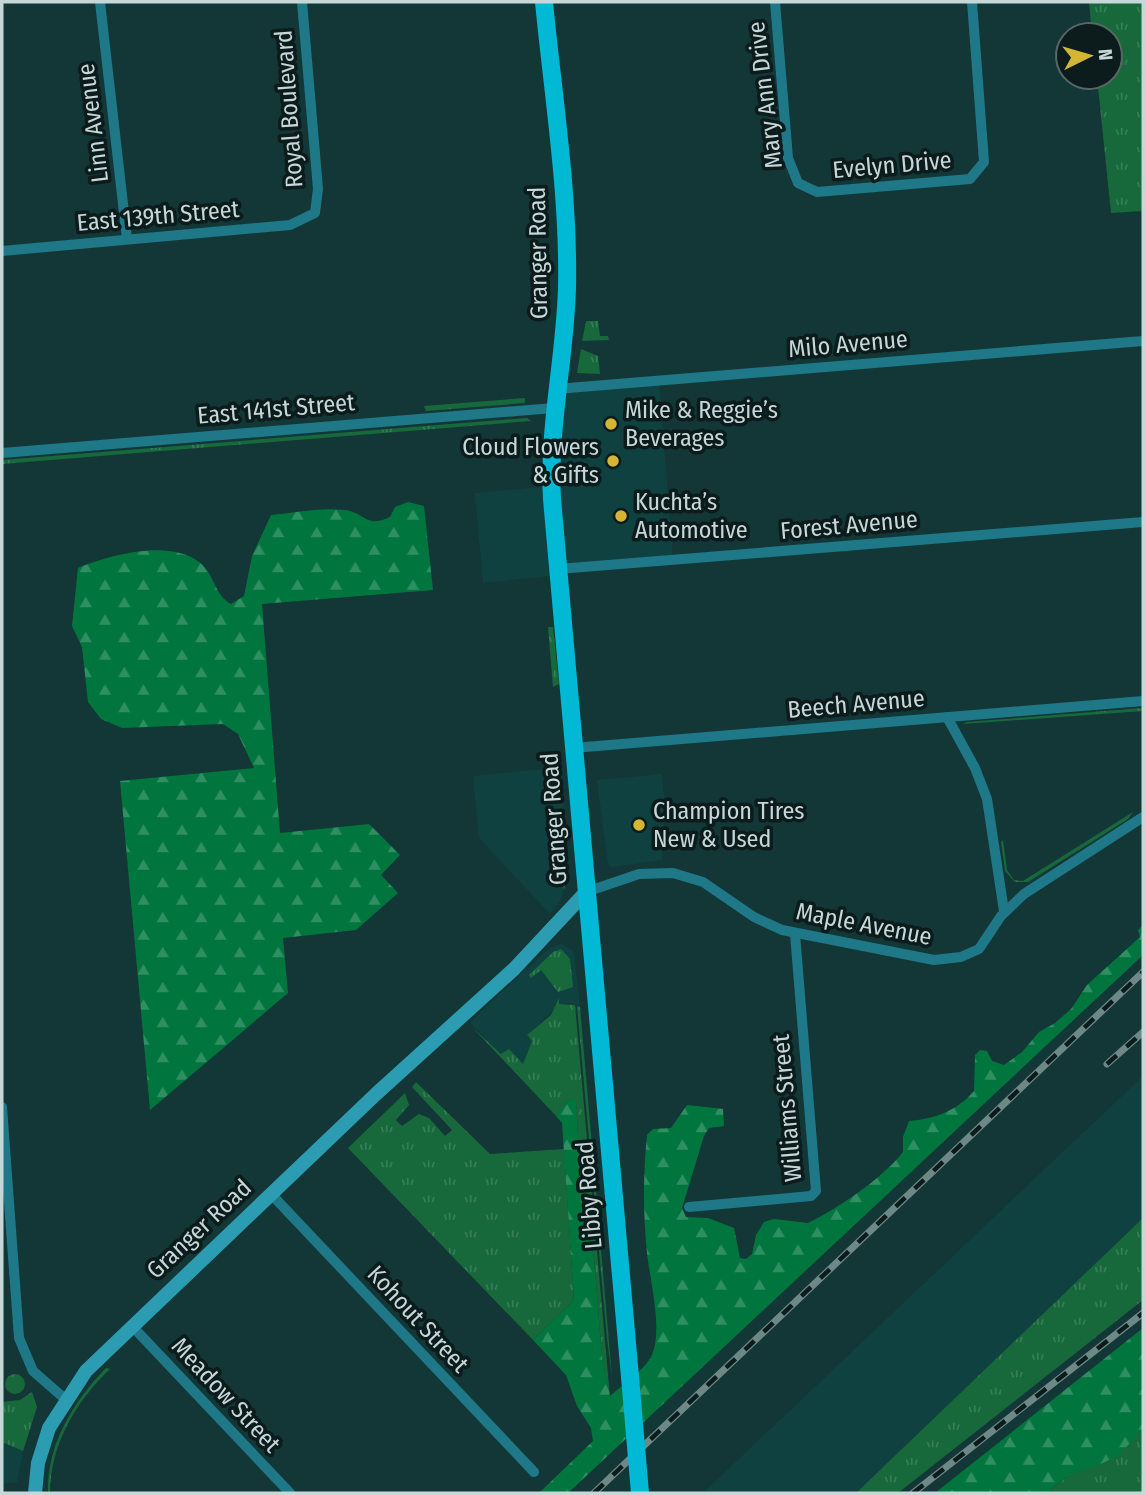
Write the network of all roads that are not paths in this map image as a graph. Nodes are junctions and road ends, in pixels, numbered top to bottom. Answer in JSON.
{"nodes":[{"id":1,"x":100,"y":2,"type":"edge"},
{"id":2,"x":302,"y":2,"type":"edge"},
{"id":3,"x":544,"y":2,"type":"edge"},
{"id":4,"x":775,"y":2,"type":"edge"},
{"id":5,"x":972,"y":2,"type":"edge"},
{"id":6,"x":798,"y":183,"type":"joint"},
{"id":7,"x":315,"y":213,"type":"joint"},
{"id":8,"x":127,"y":239,"type":"junction"},
{"id":9,"x":2,"y":250,"type":"edge"},
{"id":10,"x":1143,"y":341,"type":"edge"},
{"id":11,"x":556,"y":389,"type":"junction"},
{"id":12,"x":554,"y":408,"type":"junction"},
{"id":13,"x":2,"y":453,"type":"edge"},
{"id":14,"x":1143,"y":522,"type":"edge"},
{"id":15,"x":558,"y":569,"type":"junction"},
{"id":16,"x":1143,"y":701,"type":"edge"},
{"id":17,"x":947,"y":717,"type":"junction"},
{"id":18,"x":573,"y":748,"type":"junction"},
{"id":19,"x":1143,"y":817,"type":"edge"},
{"id":20,"x":586,"y":892,"type":"junction"},
{"id":21,"x":1004,"y":911,"type":"junction"},
{"id":22,"x":795,"y":934,"type":"junction"},
{"id":23,"x":2,"y":1107,"type":"edge"},
{"id":24,"x":272,"y":1195,"type":"junction"},
{"id":25,"x":689,"y":1207,"type":"dead end"},
{"id":26,"x":132,"y":1326,"type":"junction"},
{"id":27,"x":65,"y":1399,"type":"junction"},
{"id":28,"x":534,"y":1472,"type":"dead end"},
{"id":29,"x":35,"y":1493,"type":"edge"},
{"id":30,"x":290,"y":1493,"type":"edge"},
{"id":31,"x":640,"y":1493,"type":"edge"}],
"edges":[{"from":1,"to":8,"type":"street","name":"Linn Avenue"},
{"from":2,"to":7,"type":"street","name":"Royal Boulevard"},
{"from":3,"to":11,"type":"main road","name":"Granger Road"},
{"from":4,"to":6,"type":"street","name":"Mary Ann Drive"},
{"from":5,"to":6,"type":"street","name":"Evelyn Drive"},
{"from":7,"to":8,"type":"street","name":"East 139th Street"},
{"from":8,"to":9,"type":"street","name":"East 139th Street"},
{"from":10,"to":11,"type":"street","name":"Milo Avenue"},
{"from":11,"to":12,"type":"main road","name":"Granger Road"},
{"from":12,"to":13,"type":"street","name":"East 141st Street"},
{"from":12,"to":15,"type":"main road","name":"Granger Road"},
{"from":14,"to":15,"type":"street","name":"Forest Avenue"},
{"from":15,"to":18,"type":"main road","name":"Granger Road"},
{"from":16,"to":17,"type":"street","name":"Beech Avenue"},
{"from":17,"to":18,"type":"street","name":"Beech Avenue"},
{"from":17,"to":21,"type":"street"},
{"from":18,"to":20,"type":"main road","name":"Granger Road"},
{"from":19,"to":21,"type":"street","name":"Maple Avenue"},
{"from":20,"to":22,"type":"street","name":"Maple Avenue"},
{"from":20,"to":24,"type":"street","name":"Granger Road"},
{"from":20,"to":31,"type":"main road","name":"Libby Road","bridge":true},
{"from":21,"to":22,"type":"street","name":"Maple Avenue"},
{"from":22,"to":25,"type":"street","name":"Williams Street"},
{"from":23,"to":27,"type":"street"},
{"from":24,"to":26,"type":"street","name":"Granger Road"},
{"from":24,"to":28,"type":"street","name":"Kohout Street"},
{"from":26,"to":27,"type":"street","name":"Granger Road"},
{"from":26,"to":30,"type":"street","name":"Meadow Street"},
{"from":27,"to":29,"type":"street","name":"Granger Road"}]}
